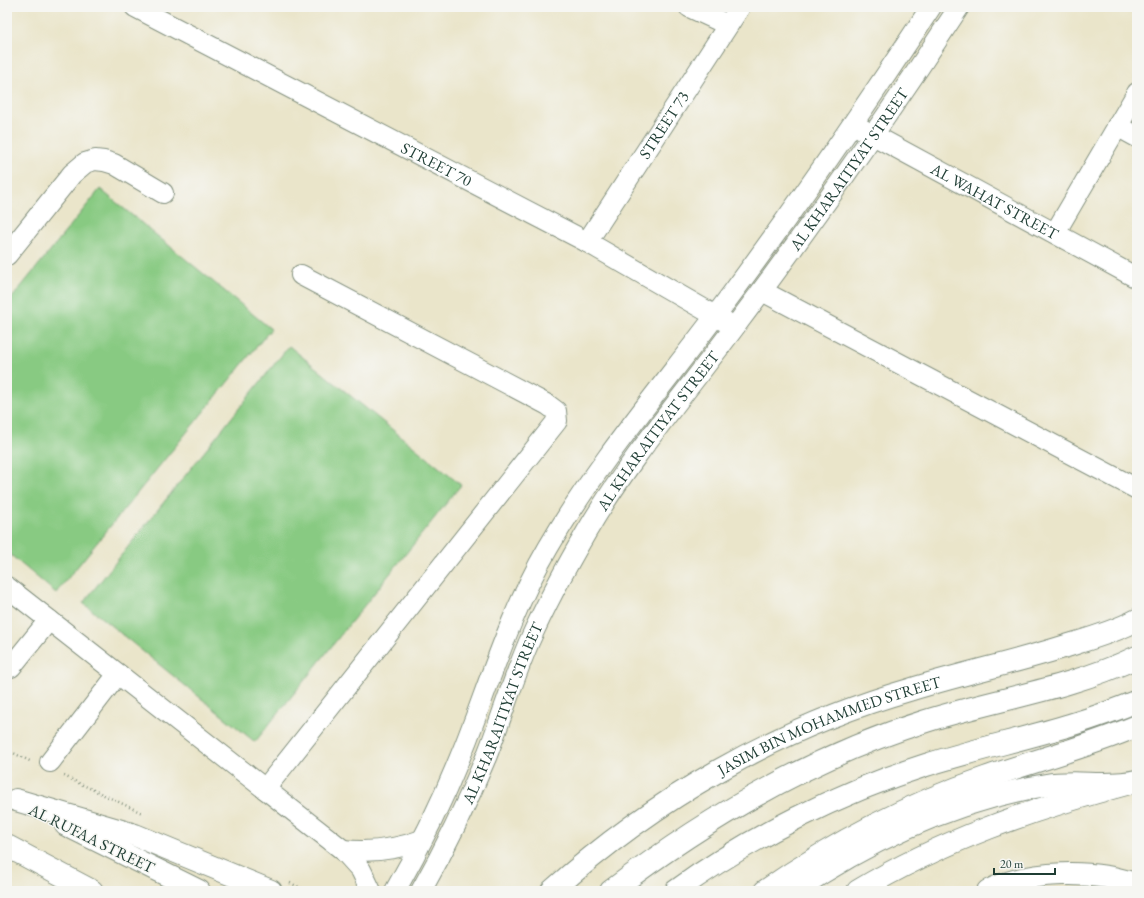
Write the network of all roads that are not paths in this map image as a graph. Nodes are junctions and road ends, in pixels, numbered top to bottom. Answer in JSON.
{"nodes":[{"id":1,"x":135,"y":7,"type":"edge"},
{"id":2,"x":689,"y":7,"type":"edge"},
{"id":3,"x":740,"y":7,"type":"edge"},
{"id":4,"x":931,"y":7,"type":"edge"},
{"id":5,"x":959,"y":7,"type":"edge"},
{"id":6,"x":728,"y":25,"type":"junction"},
{"id":7,"x":1137,"y":92,"type":"edge"},
{"id":8,"x":854,"y":124,"type":"junction"},
{"id":9,"x":1117,"y":126,"type":"junction"},
{"id":10,"x":874,"y":136,"type":"junction"},
{"id":11,"x":1137,"y":137,"type":"edge"},
{"id":12,"x":163,"y":193,"type":"dead end"},
{"id":13,"x":1055,"y":233,"type":"junction"},
{"id":14,"x":587,"y":242,"type":"junction"},
{"id":15,"x":7,"y":255,"type":"edge"},
{"id":16,"x":301,"y":275,"type":"dead end"},
{"id":17,"x":1137,"y":278,"type":"edge"},
{"id":18,"x":762,"y":291,"type":"junction"},
{"id":19,"x":715,"y":316,"type":"junction"},
{"id":20,"x":734,"y":328,"type":"junction"},
{"id":21,"x":1137,"y":489,"type":"edge"},
{"id":22,"x":7,"y":587,"type":"edge"},
{"id":23,"x":49,"y":620,"type":"junction"},
{"id":24,"x":1137,"y":620,"type":"edge"},
{"id":25,"x":1137,"y":657,"type":"edge"},
{"id":26,"x":11,"y":667,"type":"dead end"},
{"id":27,"x":118,"y":674,"type":"junction"},
{"id":28,"x":1137,"y":701,"type":"edge"},
{"id":29,"x":1137,"y":726,"type":"edge"},
{"id":30,"x":50,"y":762,"type":"dead end"},
{"id":31,"x":1131,"y":782,"type":"edge"},
{"id":32,"x":266,"y":789,"type":"junction"},
{"id":33,"x":11,"y":798,"type":"edge"},
{"id":34,"x":422,"y":840,"type":"junction"},
{"id":35,"x":7,"y":846,"type":"edge"},
{"id":36,"x":343,"y":850,"type":"junction"},
{"id":37,"x":816,"y":866,"type":"junction"},
{"id":38,"x":1137,"y":885,"type":"edge"},
{"id":39,"x":92,"y":891,"type":"edge"},
{"id":40,"x":199,"y":891,"type":"edge"},
{"id":41,"x":270,"y":891,"type":"edge"},
{"id":42,"x":371,"y":891,"type":"edge"},
{"id":43,"x":394,"y":891,"type":"edge"},
{"id":44,"x":421,"y":891,"type":"edge"},
{"id":45,"x":552,"y":891,"type":"edge"},
{"id":46,"x":611,"y":891,"type":"edge"},
{"id":47,"x":676,"y":891,"type":"edge"},
{"id":48,"x":765,"y":891,"type":"edge"},
{"id":49,"x":794,"y":891,"type":"edge"},
{"id":50,"x":858,"y":891,"type":"edge"},
{"id":51,"x":988,"y":891,"type":"edge"}],
"edges":[{"from":1,"to":14,"type":"street","name":"STREET 70"},
{"from":2,"to":6,"type":"street"},
{"from":3,"to":6,"type":"street","name":"STREET 73"},
{"from":4,"to":8,"type":"street","name":"AL KHARAITIYAT STREET"},
{"from":5,"to":10,"type":"street","name":"AL KHARAITIYAT STREET"},
{"from":6,"to":14,"type":"street","name":"STREET 73"},
{"from":7,"to":9,"type":"street"},
{"from":8,"to":10,"type":"street","name":"AL WAHAT STREET"},
{"from":8,"to":19,"type":"street","name":"AL KHARAITIYAT STREET"},
{"from":9,"to":11,"type":"street"},
{"from":9,"to":13,"type":"street"},
{"from":10,"to":13,"type":"street","name":"AL WAHAT STREET"},
{"from":10,"to":18,"type":"street","name":"AL KHARAITIYAT STREET"},
{"from":12,"to":15,"type":"street"},
{"from":13,"to":17,"type":"street","name":"AL WAHAT STREET"},
{"from":14,"to":19,"type":"street","name":"STREET 70"},
{"from":16,"to":32,"type":"street"},
{"from":18,"to":20,"type":"street","name":"AL KHARAITIYAT STREET"},
{"from":18,"to":21,"type":"street"},
{"from":19,"to":20,"type":"street","name":"STREET 70"},
{"from":19,"to":34,"type":"street","name":"AL KHARAITIYAT STREET"},
{"from":20,"to":44,"type":"street","name":"AL KHARAITIYAT STREET"},
{"from":22,"to":23,"type":"street"},
{"from":23,"to":26,"type":"street"},
{"from":23,"to":27,"type":"street"},
{"from":24,"to":45,"type":"main road","name":"JASIM BIN MOHAMMED STREET"},
{"from":25,"to":46,"type":"main road","name":"JASIM BIN MOHAMMED STREET"},
{"from":27,"to":30,"type":"street"},
{"from":27,"to":32,"type":"street"},
{"from":28,"to":47,"type":"main road"},
{"from":29,"to":37,"type":"main road"},
{"from":31,"to":37,"type":"main road"},
{"from":31,"to":50,"type":"main road"},
{"from":32,"to":36,"type":"street"},
{"from":33,"to":40,"type":"main road","name":"AL RUFAA STREET"},
{"from":33,"to":41,"type":"main road"},
{"from":34,"to":36,"type":"street"},
{"from":34,"to":43,"type":"street","name":"AL KHARAITIYAT STREET"},
{"from":35,"to":39,"type":"main road"},
{"from":36,"to":42,"type":"street"},
{"from":37,"to":48,"type":"main road"},
{"from":37,"to":49,"type":"main road"},
{"from":38,"to":51,"type":"main road"}]}
